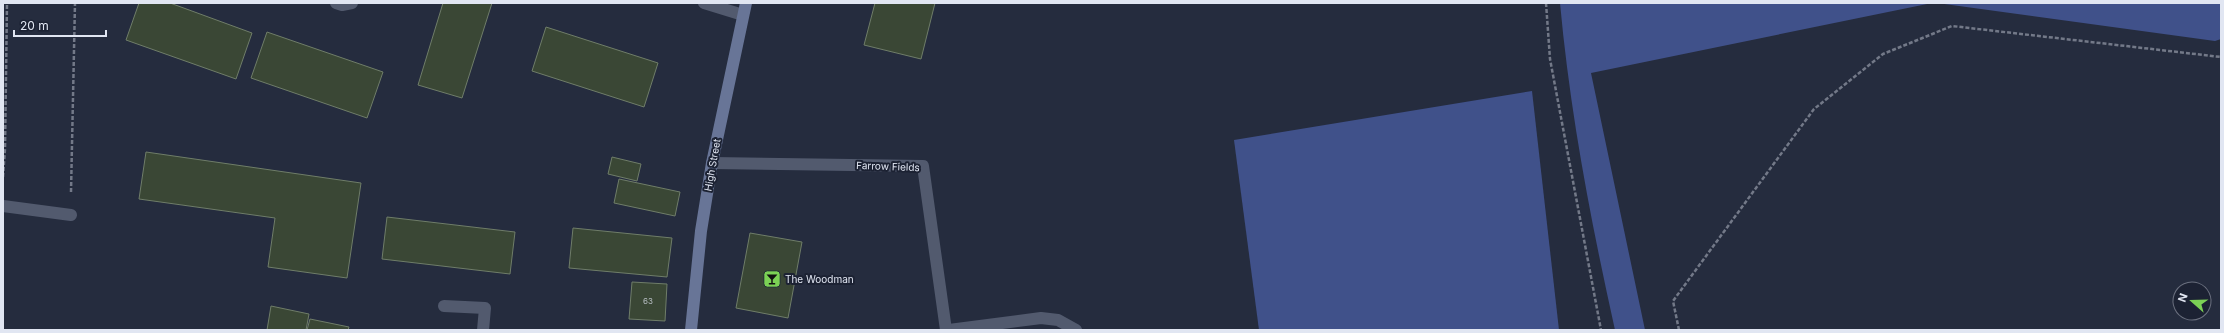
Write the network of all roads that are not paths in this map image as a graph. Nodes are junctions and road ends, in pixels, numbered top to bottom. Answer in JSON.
{"nodes":[{"id":1,"x":336,"y":3,"type":"edge"},
{"id":2,"x":352,"y":3,"type":"edge"},
{"id":3,"x":704,"y":3,"type":"edge"},
{"id":4,"x":744,"y":9,"type":"edge"},
{"id":5,"x":712,"y":163,"type":"junction"},
{"id":6,"x":3,"y":206,"type":"edge"},
{"id":7,"x":71,"y":215,"type":"road end"},
{"id":8,"x":444,"y":306,"type":"dead end"},
{"id":9,"x":484,"y":330,"type":"edge"},
{"id":10,"x":691,"y":330,"type":"edge"},
{"id":11,"x":946,"y":330,"type":"edge"},
{"id":12,"x":949,"y":330,"type":"edge"},
{"id":13,"x":1076,"y":330,"type":"edge"}],
"edges":[{"from":1,"to":2,"type":"street"},
{"from":3,"to":4,"type":"street"},
{"from":4,"to":5,"type":"main road","name":"High Street"},
{"from":5,"to":10,"type":"main road","name":"High Street"},
{"from":5,"to":11,"type":"street","name":"Farrow Fields"},
{"from":6,"to":7,"type":"street"},
{"from":8,"to":9,"type":"street"},
{"from":12,"to":13,"type":"street"}]}
